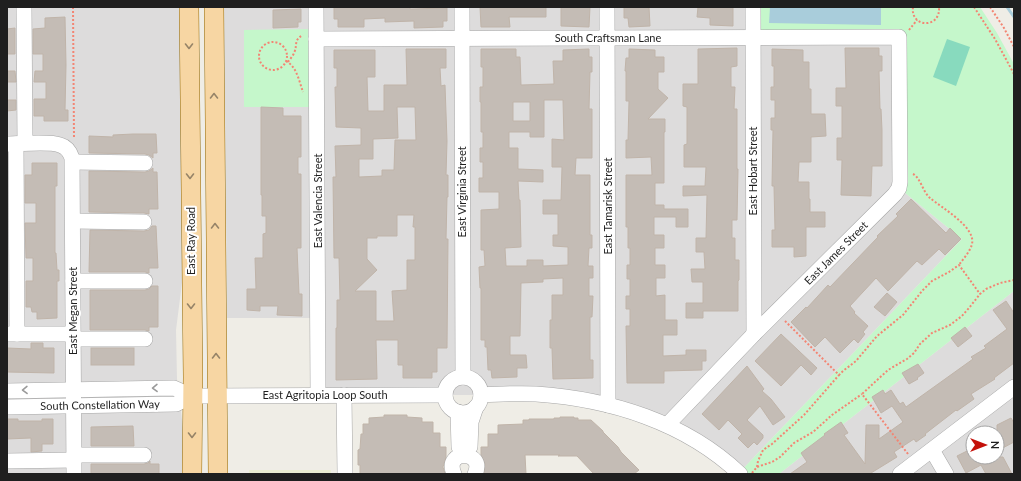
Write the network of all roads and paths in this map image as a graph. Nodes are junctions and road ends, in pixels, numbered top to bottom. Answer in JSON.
{"nodes":[{"id":1,"x":24,"y":7,"type":"edge"},
{"id":2,"x":73,"y":7,"type":"edge"},
{"id":3,"x":189,"y":7,"type":"edge"},
{"id":4,"x":214,"y":7,"type":"edge"},
{"id":5,"x":316,"y":7,"type":"edge"},
{"id":6,"x":462,"y":7,"type":"edge"},
{"id":7,"x":607,"y":7,"type":"edge"},
{"id":8,"x":753,"y":7,"type":"edge"},
{"id":9,"x":913,"y":7,"type":"edge"},
{"id":10,"x":939,"y":7,"type":"edge"},
{"id":11,"x":974,"y":7,"type":"edge"},
{"id":12,"x":990,"y":7,"type":"edge"},
{"id":13,"x":316,"y":37,"type":"junction"},
{"id":14,"x":899,"y":37,"type":"joint"},
{"id":15,"x":608,"y":38,"type":"junction"},
{"id":16,"x":753,"y":38,"type":"junction"},
{"id":17,"x":462,"y":39,"type":"junction"},
{"id":18,"x":1014,"y":47,"type":"edge"},
{"id":19,"x":287,"y":61,"type":"junction"},
{"id":20,"x":1014,"y":74,"type":"edge"},
{"id":21,"x":317,"y":105,"type":"junction"},
{"id":22,"x":16,"y":144,"type":"edge"},
{"id":23,"x":70,"y":155,"type":"junction"},
{"id":24,"x":145,"y":163,"type":"dead end"},
{"id":25,"x":911,"y":180,"type":"dead end"},
{"id":26,"x":73,"y":221,"type":"junction"},
{"id":27,"x":144,"y":222,"type":"dead end"},
{"id":28,"x":958,"y":265,"type":"junction"},
{"id":29,"x":1014,"y":280,"type":"edge"},
{"id":30,"x":73,"y":281,"type":"junction"},
{"id":31,"x":145,"y":281,"type":"dead end"},
{"id":32,"x":980,"y":294,"type":"junction"},
{"id":33,"x":776,"y":312,"type":"junction"},
{"id":34,"x":12,"y":334,"type":"edge"},
{"id":35,"x":754,"y":334,"type":"junction"},
{"id":36,"x":73,"y":336,"type":"junction"},
{"id":37,"x":146,"y":339,"type":"dead end"},
{"id":38,"x":839,"y":375,"type":"junction"},
{"id":39,"x":463,"y":377,"type":"junction"},
{"id":40,"x":1014,"y":387,"type":"edge"},
{"id":41,"x":74,"y":390,"type":"junction"},
{"id":42,"x":7,"y":391,"type":"edge"},
{"id":43,"x":862,"y":394,"type":"junction"},
{"id":44,"x":318,"y":395,"type":"junction"},
{"id":45,"x":344,"y":395,"type":"junction"},
{"id":46,"x":445,"y":395,"type":"junction"},
{"id":47,"x":205,"y":396,"type":"junction"},
{"id":48,"x":478,"y":401,"type":"junction"},
{"id":49,"x":608,"y":405,"type":"junction"},
{"id":50,"x":74,"y":406,"type":"junction"},
{"id":51,"x":7,"y":407,"type":"edge"},
{"id":52,"x":458,"y":412,"type":"junction"},
{"id":53,"x":667,"y":425,"type":"junction"},
{"id":54,"x":465,"y":448,"type":"junction"},
{"id":55,"x":932,"y":450,"type":"junction"},
{"id":56,"x":144,"y":454,"type":"dead end"},
{"id":57,"x":74,"y":463,"type":"edge"},
{"id":58,"x":914,"y":463,"type":"junction"},
{"id":59,"x":14,"y":465,"type":"edge"},
{"id":60,"x":757,"y":467,"type":"junction"},
{"id":61,"x":192,"y":474,"type":"edge"},
{"id":62,"x":218,"y":474,"type":"edge"},
{"id":63,"x":345,"y":474,"type":"edge"},
{"id":64,"x":454,"y":474,"type":"edge"},
{"id":65,"x":475,"y":474,"type":"edge"},
{"id":66,"x":740,"y":474,"type":"edge"},
{"id":67,"x":751,"y":474,"type":"edge"},
{"id":68,"x":900,"y":474,"type":"edge"},
{"id":69,"x":946,"y":474,"type":"edge"}],
"edges":[{"from":1,"to":22,"type":"street"},
{"from":2,"to":23,"type":"path"},
{"from":3,"to":47,"type":"main road","name":"East Ray Road","one_way":true},
{"from":47,"to":4,"type":"main road","name":"East Ray Road","one_way":true},
{"from":5,"to":13,"type":"street","name":"East Valencia Street"},
{"from":6,"to":17,"type":"street","name":"East Virginia Street"},
{"from":7,"to":15,"type":"street","name":"East Tamarisk Street"},
{"from":8,"to":16,"type":"street","name":"East Hobart Street"},
{"from":9,"to":10,"type":"path"},
{"from":11,"to":20,"type":"path"},
{"from":12,"to":18,"type":"path"},
{"from":13,"to":17,"type":"street","name":"South Craftsman Lane"},
{"from":13,"to":19,"type":"path"},
{"from":13,"to":21,"type":"street","name":"East Valencia Street"},
{"from":14,"to":16,"type":"street","name":"South Craftsman Lane"},
{"from":14,"to":33,"type":"street","name":"East James Street"},
{"from":15,"to":16,"type":"street","name":"South Craftsman Lane"},
{"from":15,"to":17,"type":"street","name":"South Craftsman Lane"},
{"from":15,"to":49,"type":"street","name":"East Tamarisk Street"},
{"from":16,"to":35,"type":"street","name":"East Hobart Street"},
{"from":17,"to":39,"type":"street","name":"East Virginia Street"},
{"from":19,"to":19,"type":"path"},
{"from":19,"to":21,"type":"path"},
{"from":21,"to":44,"type":"street","name":"East Valencia Street"},
{"from":22,"to":23,"type":"street"},
{"from":22,"to":34,"type":"street"},
{"from":23,"to":24,"type":"street"},
{"from":23,"to":26,"type":"street","name":"East Megan Street"},
{"from":25,"to":28,"type":"path"},
{"from":26,"to":27,"type":"street"},
{"from":26,"to":30,"type":"street","name":"East Megan Street"},
{"from":28,"to":32,"type":"path"},
{"from":28,"to":38,"type":"path"},
{"from":29,"to":32,"type":"path"},
{"from":30,"to":31,"type":"street"},
{"from":30,"to":36,"type":"street","name":"East Megan Street"},
{"from":32,"to":43,"type":"path"},
{"from":33,"to":35,"type":"street","name":"East James Street"},
{"from":33,"to":38,"type":"path"},
{"from":34,"to":36,"type":"street"},
{"from":35,"to":53,"type":"street","name":"East James Street"},
{"from":36,"to":37,"type":"street"},
{"from":36,"to":41,"type":"street","name":"East Megan Street"},
{"from":38,"to":60,"type":"path"},
{"from":39,"to":46,"type":"street"},
{"from":39,"to":48,"type":"street"},
{"from":40,"to":55,"type":"street"},
{"from":41,"to":42,"type":"street","name":"South Constellation Way","one_way":true},
{"from":47,"to":41,"type":"street","name":"South Constellation Way","one_way":true},
{"from":41,"to":50,"type":"street","name":"East Megan Street"},
{"from":43,"to":58,"type":"path"},
{"from":43,"to":60,"type":"path"},
{"from":44,"to":45,"type":"street","name":"East Agritopia Loop South"},
{"from":44,"to":47,"type":"street","name":"East Agritopia Loop South"},
{"from":45,"to":46,"type":"street","name":"East Agritopia Loop South"},
{"from":45,"to":63,"type":"street"},
{"from":46,"to":52,"type":"street"},
{"from":47,"to":50,"type":"street","name":"South Constellation Way"},
{"from":47,"to":61,"type":"main road","name":"East Ray Road","one_way":true},
{"from":47,"to":62,"type":"main road","name":"East Ray Road"},
{"from":48,"to":49,"type":"street"},
{"from":48,"to":52,"type":"street"},
{"from":48,"to":54,"type":"street"},
{"from":49,"to":53,"type":"street"},
{"from":50,"to":51,"type":"street","name":"South Constellation Way"},
{"from":50,"to":57,"type":"street","name":"East Megan Street"},
{"from":52,"to":54,"type":"street"},
{"from":53,"to":66,"type":"street"},
{"from":54,"to":64,"type":"street"},
{"from":54,"to":65,"type":"street"},
{"from":55,"to":58,"type":"street"},
{"from":55,"to":69,"type":"street"},
{"from":56,"to":57,"type":"street"},
{"from":57,"to":59,"type":"street"},
{"from":58,"to":68,"type":"street"},
{"from":60,"to":67,"type":"path"}]}
